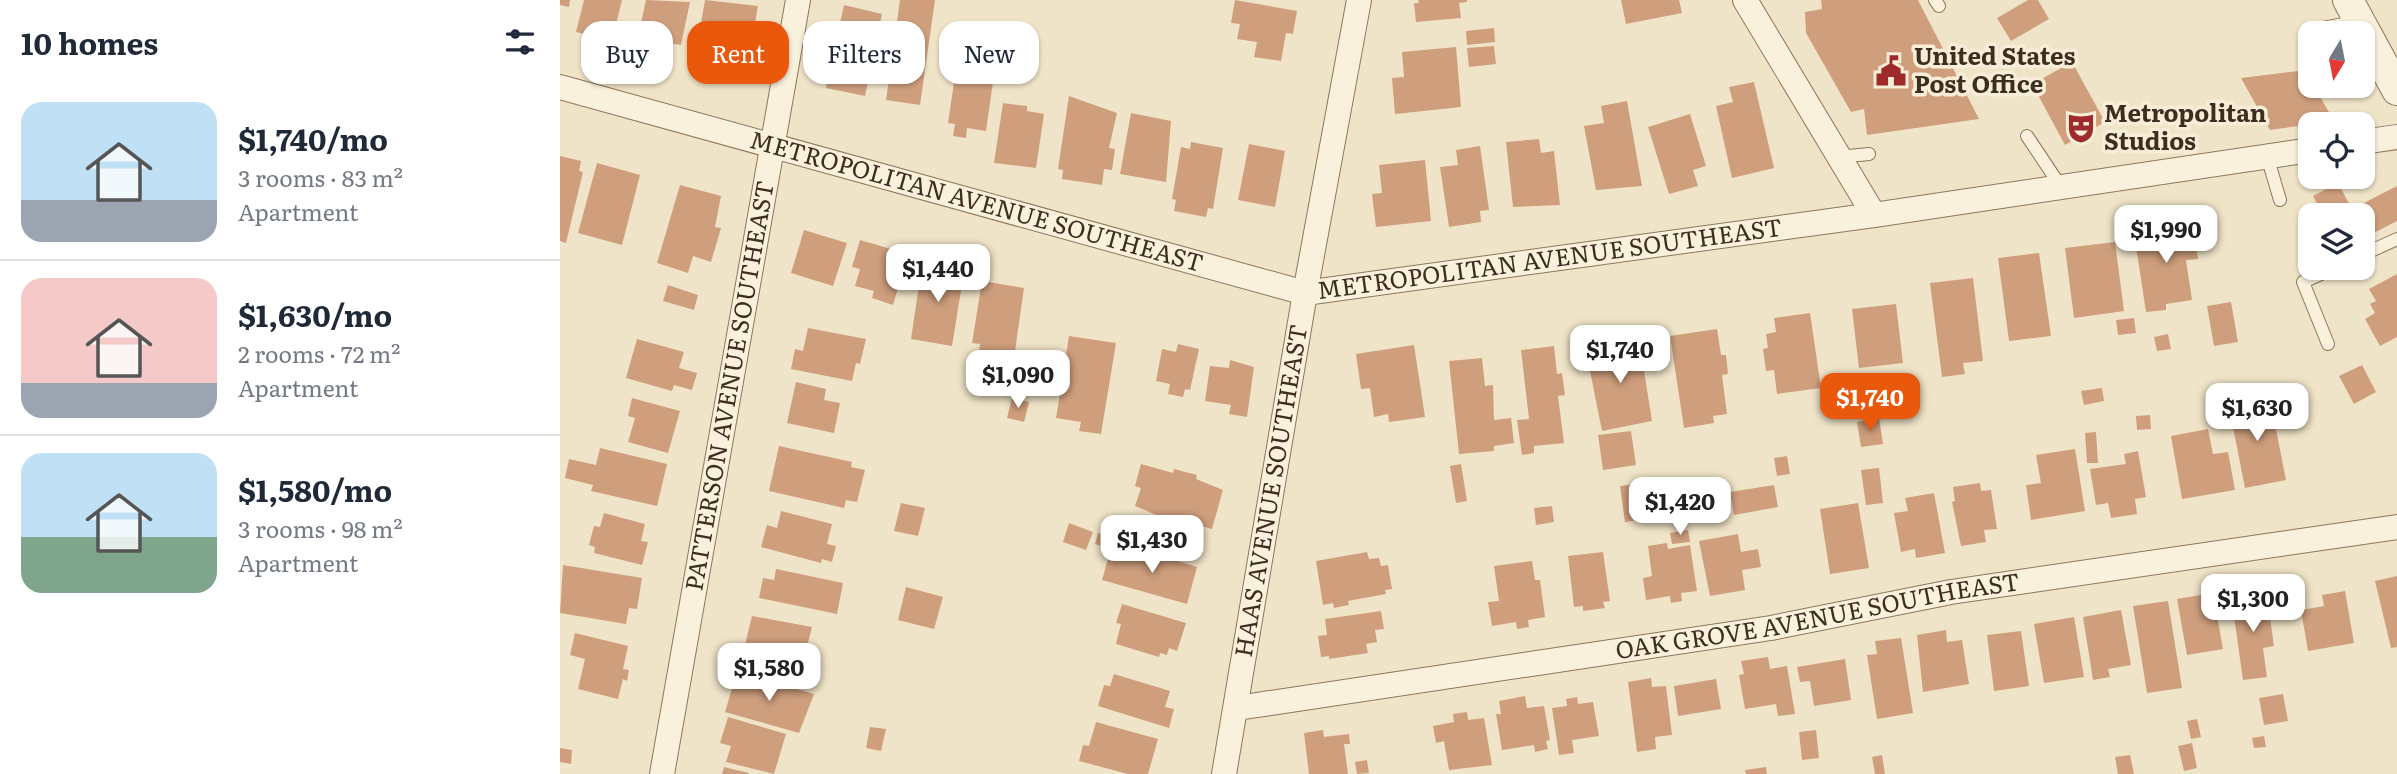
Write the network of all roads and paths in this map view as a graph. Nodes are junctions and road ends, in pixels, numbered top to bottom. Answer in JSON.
{"nodes":[{"id":1,"x":798,"y":0,"type":"edge"},
{"id":2,"x":1359,"y":0,"type":"edge"},
{"id":3,"x":1745,"y":0,"type":"edge"},
{"id":4,"x":2354,"y":11,"type":"edge"},
{"id":5,"x":2330,"y":21,"type":"edge"},
{"id":6,"x":560,"y":87,"type":"edge"},
{"id":7,"x":2397,"y":90,"type":"edge"},
{"id":8,"x":2027,"y":136,"type":"dead end"},
{"id":9,"x":2397,"y":137,"type":"edge"},
{"id":10,"x":2375,"y":140,"type":"edge"},
{"id":11,"x":772,"y":146,"type":"junction"},
{"id":12,"x":2298,"y":152,"type":"edge"},
{"id":13,"x":1869,"y":154,"type":"dead end"},
{"id":14,"x":2267,"y":156,"type":"junction"},
{"id":15,"x":1839,"y":158,"type":"junction"},
{"id":16,"x":2061,"y":187,"type":"junction"},
{"id":17,"x":2280,"y":200,"type":"dead end"},
{"id":18,"x":1874,"y":215,"type":"junction"},
{"id":19,"x":2397,"y":239,"type":"edge"},
{"id":20,"x":2375,"y":249,"type":"edge"},
{"id":21,"x":2307,"y":280,"type":"edge"},
{"id":22,"x":1305,"y":293,"type":"junction"},
{"id":23,"x":2328,"y":344,"type":"dead end"},
{"id":24,"x":2397,"y":527,"type":"edge"},
{"id":25,"x":1237,"y":708,"type":"junction"},
{"id":26,"x":662,"y":774,"type":"edge"},
{"id":27,"x":1224,"y":774,"type":"edge"}],
"edges":[{"from":1,"to":11,"type":"street","name":"PATTERSON AVENUE SOUTHEAST"},
{"from":2,"to":22,"type":"street","name":"HAAS AVENUE SOUTHEAST"},
{"from":3,"to":15,"type":"street"},
{"from":4,"to":5,"type":"lane"},
{"from":4,"to":7,"type":"street"},
{"from":6,"to":11,"type":"street","name":"METROPOLITAN AVENUE SOUTHEAST"},
{"from":8,"to":16,"type":"lane"},
{"from":9,"to":10,"type":"street"},
{"from":11,"to":22,"type":"street","name":"METROPOLITAN AVENUE SOUTHEAST"},
{"from":11,"to":26,"type":"street","name":"PATTERSON AVENUE SOUTHEAST"},
{"from":12,"to":14,"type":"street","name":"METROPOLITAN AVENUE SOUTHEAST"},
{"from":13,"to":15,"type":"lane"},
{"from":14,"to":16,"type":"street","name":"METROPOLITAN AVENUE SOUTHEAST"},
{"from":14,"to":17,"type":"lane"},
{"from":15,"to":18,"type":"street"},
{"from":16,"to":18,"type":"street","name":"METROPOLITAN AVENUE SOUTHEAST"},
{"from":18,"to":22,"type":"street","name":"METROPOLITAN AVENUE SOUTHEAST"},
{"from":19,"to":20,"type":"lane"},
{"from":21,"to":23,"type":"lane"},
{"from":22,"to":25,"type":"street","name":"HAAS AVENUE SOUTHEAST"},
{"from":24,"to":25,"type":"street","name":"OAK GROVE AVENUE SOUTHEAST"},
{"from":25,"to":27,"type":"street","name":"HAAS AVENUE SOUTHEAST"}]}
